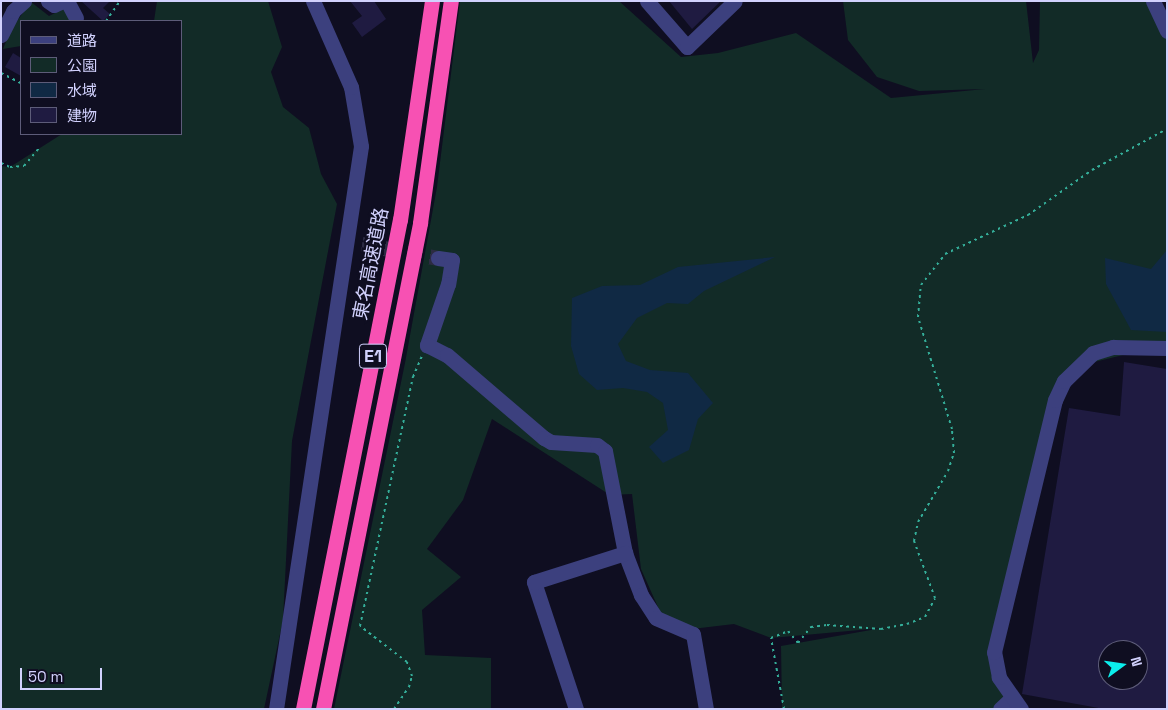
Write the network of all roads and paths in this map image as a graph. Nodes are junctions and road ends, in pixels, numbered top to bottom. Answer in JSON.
{"nodes":[{"id":1,"x":24,"y":1,"type":"edge"},
{"id":2,"x":48,"y":1,"type":"edge"},
{"id":3,"x":63,"y":1,"type":"edge"},
{"id":4,"x":67,"y":1,"type":"edge"},
{"id":5,"x":120,"y":1,"type":"edge"},
{"id":6,"x":313,"y":1,"type":"edge"},
{"id":7,"x":432,"y":1,"type":"edge"},
{"id":8,"x":451,"y":1,"type":"edge"},
{"id":9,"x":647,"y":1,"type":"edge"},
{"id":10,"x":735,"y":1,"type":"edge"},
{"id":11,"x":1153,"y":1,"type":"edge"},
{"id":12,"x":76,"y":18,"type":"dead end"},
{"id":13,"x":107,"y":20,"type":"edge"},
{"id":14,"x":1167,"y":31,"type":"edge"},
{"id":15,"x":1,"y":36,"type":"edge"},
{"id":16,"x":1,"y":73,"type":"edge"},
{"id":17,"x":20,"y":83,"type":"edge"},
{"id":18,"x":1167,"y":129,"type":"edge"},
{"id":19,"x":39,"y":148,"type":"dead end"},
{"id":20,"x":1,"y":163,"type":"edge"},
{"id":21,"x":438,"y":258,"type":"tunnel mouth"},
{"id":22,"x":427,"y":345,"type":"junction"},
{"id":23,"x":1167,"y":348,"type":"edge"},
{"id":24,"x":625,"y":553,"type":"junction"},
{"id":25,"x":1016,"y":703,"type":"edge"},
{"id":26,"x":276,"y":709,"type":"edge"},
{"id":27,"x":304,"y":709,"type":"edge"},
{"id":28,"x":323,"y":709,"type":"edge"},
{"id":29,"x":394,"y":709,"type":"edge"},
{"id":30,"x":576,"y":709,"type":"edge"},
{"id":31,"x":706,"y":709,"type":"edge"},
{"id":32,"x":784,"y":709,"type":"edge"},
{"id":33,"x":1000,"y":709,"type":"edge"}],
"edges":[{"from":1,"to":15,"type":"street"},
{"from":2,"to":3,"type":"street"},
{"from":4,"to":12,"type":"street"},
{"from":5,"to":13,"type":"path"},
{"from":6,"to":26,"type":"street"},
{"from":7,"to":27,"type":"highway","name":"東名高速道路","number":"E1"},
{"from":8,"to":28,"type":"highway","name":"東名高速道路","number":"E1"},
{"from":9,"to":10,"type":"street"},
{"from":11,"to":14,"type":"street"},
{"from":16,"to":17,"type":"path"},
{"from":18,"to":32,"type":"path"},
{"from":19,"to":20,"type":"path"},
{"from":21,"to":22,"type":"street"},
{"from":22,"to":24,"type":"street"},
{"from":22,"to":29,"type":"path"},
{"from":23,"to":25,"type":"street"},
{"from":24,"to":30,"type":"street"},
{"from":24,"to":31,"type":"street"},
{"from":25,"to":33,"type":"street"}]}
